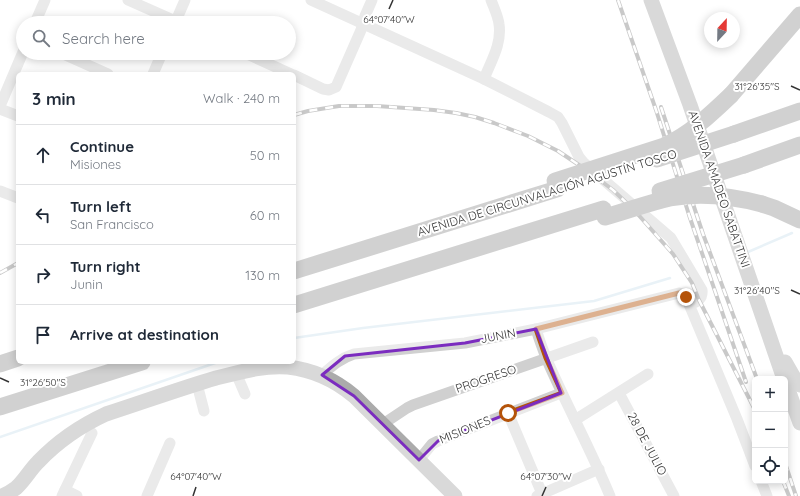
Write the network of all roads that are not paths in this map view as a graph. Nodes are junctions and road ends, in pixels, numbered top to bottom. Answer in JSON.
{"nodes":[{"id":1,"x":45,"y":0,"type":"edge"},
{"id":2,"x":128,"y":0,"type":"edge"},
{"id":3,"x":185,"y":0,"type":"edge"},
{"id":4,"x":311,"y":0,"type":"edge"},
{"id":5,"x":372,"y":0,"type":"edge"},
{"id":6,"x":491,"y":0,"type":"edge"},
{"id":7,"x":651,"y":0,"type":"edge"},
{"id":8,"x":661,"y":0,"type":"edge"},
{"id":9,"x":800,"y":15,"type":"edge"},
{"id":10,"x":38,"y":16,"type":"edge"},
{"id":11,"x":164,"y":16,"type":"edge"},
{"id":12,"x":179,"y":16,"type":"edge"},
{"id":13,"x":363,"y":24,"type":"junction"},
{"id":14,"x":20,"y":60,"type":"edge"},
{"id":15,"x":76,"y":60,"type":"edge"},
{"id":16,"x":159,"y":60,"type":"edge"},
{"id":17,"x":260,"y":60,"type":"edge"},
{"id":18,"x":103,"y":72,"type":"edge"},
{"id":19,"x":154,"y":72,"type":"edge"},
{"id":20,"x":287,"y":72,"type":"edge"},
{"id":21,"x":296,"y":77,"type":"edge"},
{"id":22,"x":484,"y":79,"type":"junction"},
{"id":23,"x":0,"y":107,"type":"edge"},
{"id":24,"x":800,"y":111,"type":"edge"},
{"id":25,"x":16,"y":115,"type":"edge"},
{"id":26,"x":800,"y":145,"type":"edge"},
{"id":27,"x":556,"y":185,"type":"junction"},
{"id":28,"x":718,"y":185,"type":"junction"},
{"id":29,"x":0,"y":191,"type":"edge"},
{"id":30,"x":16,"y":197,"type":"edge"},
{"id":31,"x":726,"y":206,"type":"junction"},
{"id":32,"x":604,"y":213,"type":"junction"},
{"id":33,"x":800,"y":220,"type":"edge"},
{"id":34,"x":296,"y":261,"type":"edge"},
{"id":35,"x":296,"y":271,"type":"edge"},
{"id":36,"x":296,"y":304,"type":"edge"},
{"id":37,"x":689,"y":304,"type":"junction"},
{"id":38,"x":536,"y":329,"type":"junction"},
{"id":39,"x":593,"y":342,"type":"dead end"},
{"id":40,"x":546,"y":358,"type":"junction"},
{"id":41,"x":16,"y":359,"type":"edge"},
{"id":42,"x":0,"y":364,"type":"edge"},
{"id":43,"x":107,"y":364,"type":"edge"},
{"id":44,"x":136,"y":364,"type":"edge"},
{"id":45,"x":236,"y":373,"type":"junction"},
{"id":46,"x":648,"y":374,"type":"dead end"},
{"id":47,"x":322,"y":375,"type":"junction"},
{"id":48,"x":784,"y":376,"type":"edge"},
{"id":49,"x":197,"y":384,"type":"junction"},
{"id":50,"x":800,"y":385,"type":"edge"},
{"id":51,"x":788,"y":389,"type":"edge"},
{"id":52,"x":562,"y":393,"type":"junction"},
{"id":53,"x":619,"y":393,"type":"junction"},
{"id":54,"x":245,"y":394,"type":"dead end"},
{"id":55,"x":0,"y":398,"type":"edge"},
{"id":56,"x":0,"y":407,"type":"edge"},
{"id":57,"x":204,"y":411,"type":"dead end"},
{"id":58,"x":508,"y":413,"type":"junction"},
{"id":59,"x":575,"y":420,"type":"junction"},
{"id":60,"x":800,"y":423,"type":"edge"},
{"id":61,"x":383,"y":424,"type":"junction"},
{"id":62,"x":92,"y":434,"type":"dead end"},
{"id":63,"x":170,"y":444,"type":"dead end"},
{"id":64,"x":752,"y":458,"type":"edge"},
{"id":65,"x":419,"y":460,"type":"junction"},
{"id":66,"x":599,"y":469,"type":"junction"},
{"id":67,"x":762,"y":484,"type":"edge"},
{"id":68,"x":64,"y":493,"type":"edge"},
{"id":69,"x":541,"y":495,"type":"edge"},
{"id":70,"x":2,"y":496,"type":"edge"},
{"id":71,"x":77,"y":496,"type":"edge"},
{"id":72,"x":147,"y":496,"type":"edge"},
{"id":73,"x":455,"y":496,"type":"edge"},
{"id":74,"x":610,"y":496,"type":"edge"},
{"id":75,"x":674,"y":496,"type":"edge"},
{"id":76,"x":766,"y":496,"type":"edge"}],
"edges":[{"from":1,"to":10,"type":"street"},
{"from":2,"to":11,"type":"street"},
{"from":3,"to":12,"type":"street"},
{"from":4,"to":13,"type":"street"},
{"from":5,"to":13,"type":"street"},
{"from":6,"to":22,"type":"street"},
{"from":7,"to":28,"type":"main road","name":"AVENIDA AMADEO SABATTINI"},
{"from":8,"to":28,"type":"main road"},
{"from":9,"to":27,"type":"highway","bridge":true},
{"from":13,"to":21,"type":"street"},
{"from":13,"to":22,"type":"street"},
{"from":14,"to":23,"type":"street"},
{"from":15,"to":18,"type":"street"},
{"from":16,"to":19,"type":"street"},
{"from":17,"to":20,"type":"street"},
{"from":22,"to":37,"type":"street"},
{"from":23,"to":25,"type":"street"},
{"from":24,"to":27,"type":"highway","name":"AVENIDA DE CIRCUNVALACIÓN AGUSTÍN TOSCO","bridge":true},
{"from":26,"to":32,"type":"highway","bridge":true},
{"from":27,"to":34,"type":"highway"},
{"from":27,"to":35,"type":"highway","name":"AVENIDA DE CIRCUNVALACIÓN AGUSTÍN TOSCO"},
{"from":28,"to":31,"type":"main road","name":"AVENIDA AMADEO SABATTINI"},
{"from":29,"to":30,"type":"street"},
{"from":31,"to":48,"type":"main road","name":"AVENIDA AMADEO SABATTINI"},
{"from":31,"to":50,"type":"main road"},
{"from":32,"to":33,"type":"highway","bridge":true},
{"from":32,"to":36,"type":"highway"},
{"from":37,"to":38,"type":"street","name":"JUNIN"},
{"from":37,"to":64,"type":"street"},
{"from":38,"to":40,"type":"street"},
{"from":38,"to":47,"type":"street","name":"JUNIN"},
{"from":39,"to":40,"type":"street","name":"PROGRESO"},
{"from":40,"to":52,"type":"street"},
{"from":40,"to":61,"type":"street","name":"PROGRESO"},
{"from":41,"to":42,"type":"highway"},
{"from":43,"to":55,"type":"highway"},
{"from":44,"to":56,"type":"highway"},
{"from":45,"to":47,"type":"main road"},
{"from":45,"to":49,"type":"main road"},
{"from":45,"to":54,"type":"street"},
{"from":46,"to":53,"type":"street"},
{"from":47,"to":61,"type":"main road"},
{"from":49,"to":57,"type":"street"},
{"from":49,"to":70,"type":"main road"},
{"from":51,"to":60,"type":"main road","name":"AVENIDA AMADEO SABATTINI"},
{"from":52,"to":58,"type":"street","name":"MISIONES"},
{"from":52,"to":59,"type":"street"},
{"from":53,"to":59,"type":"street"},
{"from":53,"to":75,"type":"street","name":"28 DE JULIO"},
{"from":58,"to":65,"type":"street","name":"MISIONES"},
{"from":58,"to":69,"type":"street"},
{"from":59,"to":66,"type":"street"},
{"from":61,"to":65,"type":"main road"},
{"from":62,"to":68,"type":"street"},
{"from":63,"to":72,"type":"street"},
{"from":65,"to":73,"type":"main road"},
{"from":66,"to":69,"type":"street"},
{"from":66,"to":74,"type":"street"},
{"from":67,"to":76,"type":"street"},
{"from":68,"to":71,"type":"street"}]}
